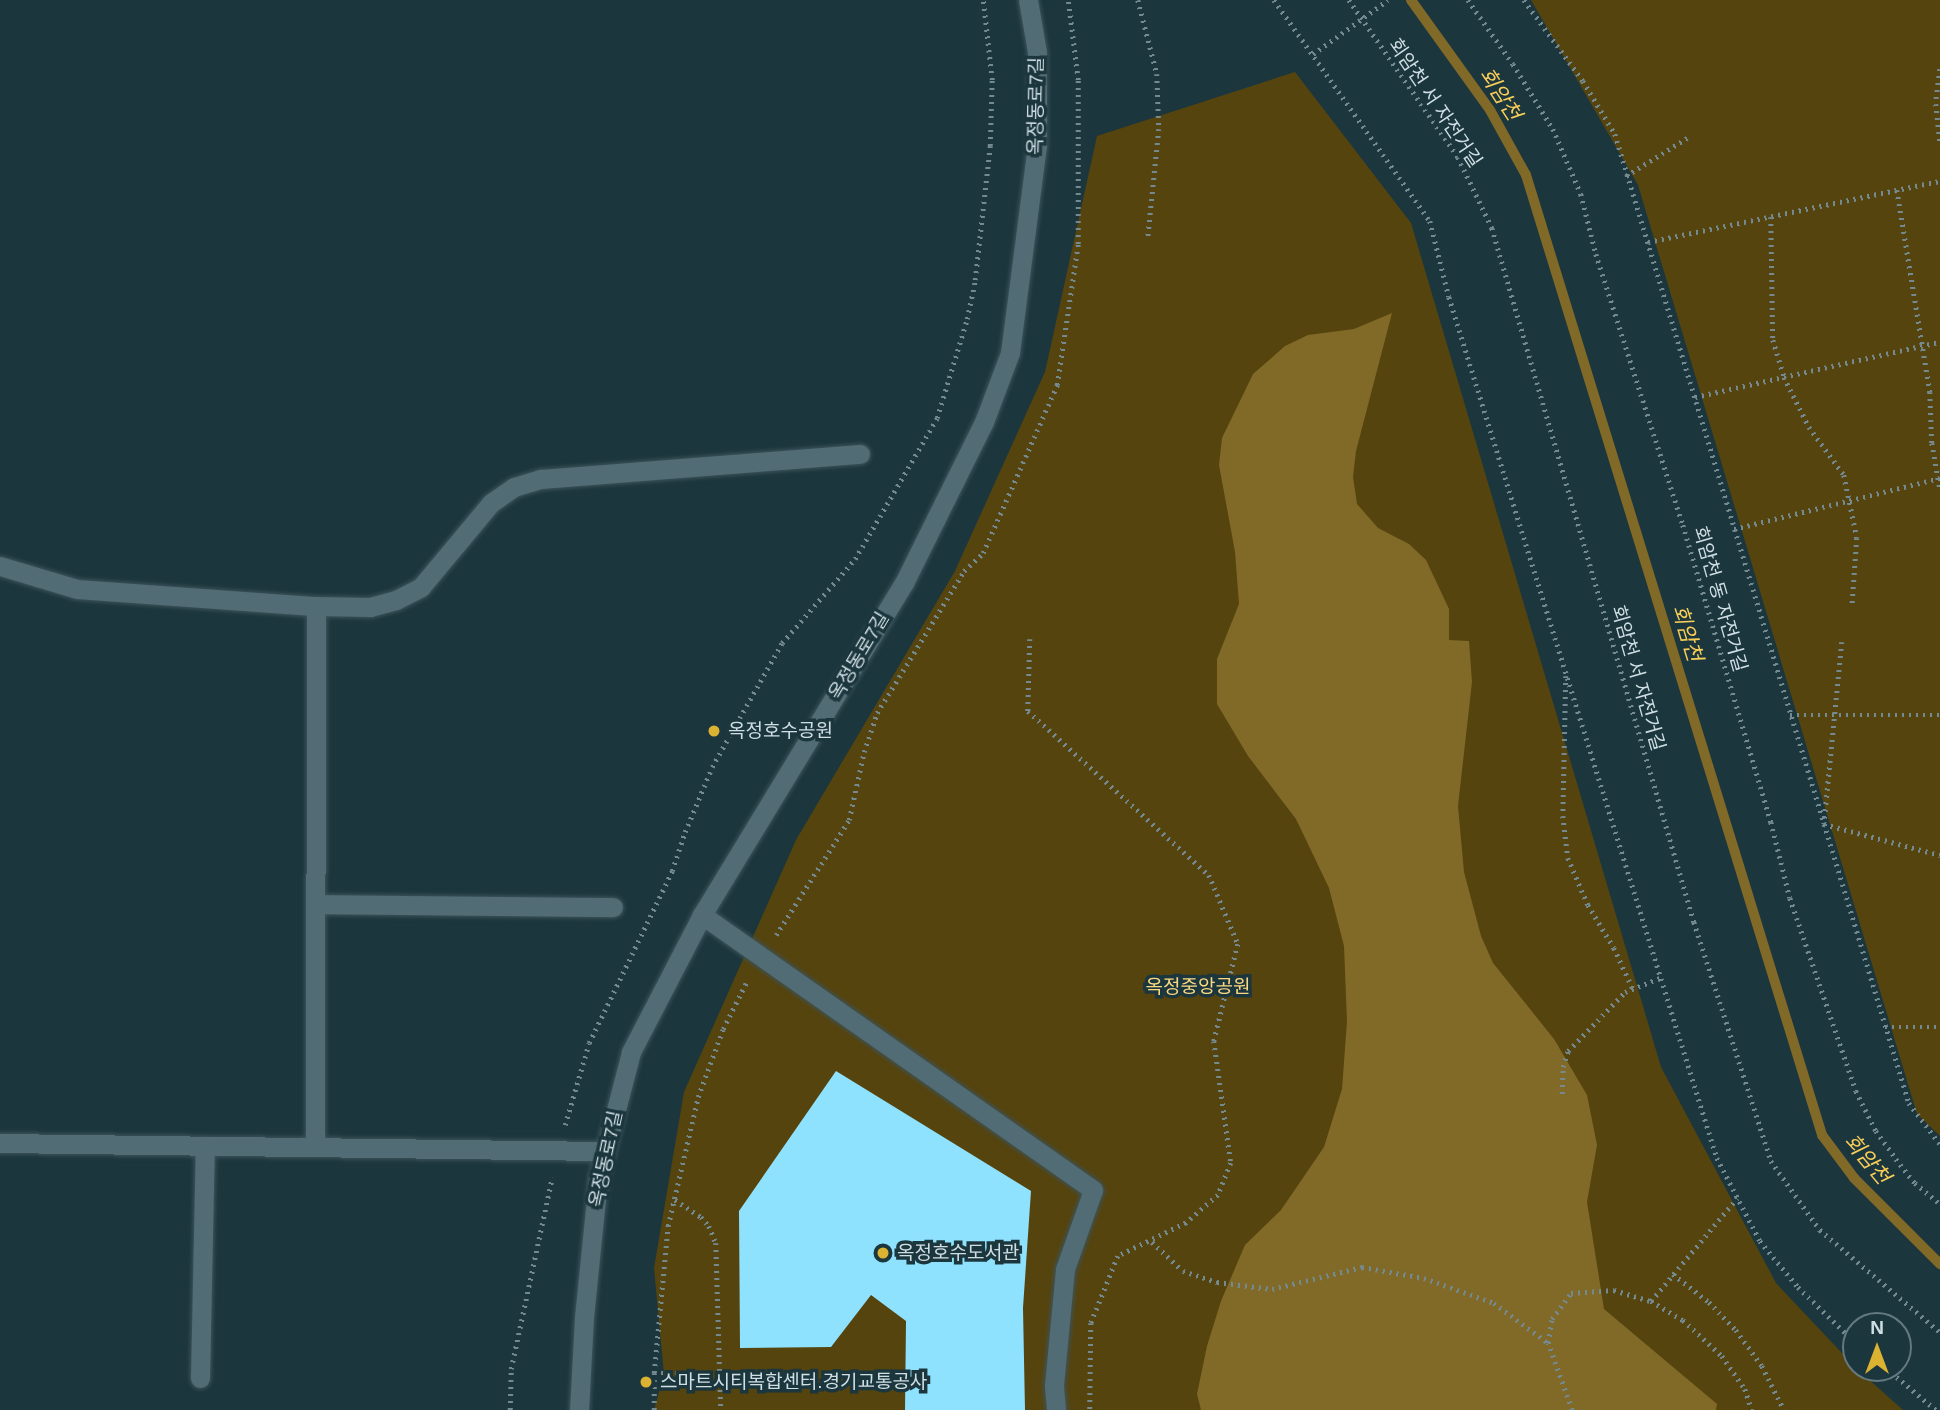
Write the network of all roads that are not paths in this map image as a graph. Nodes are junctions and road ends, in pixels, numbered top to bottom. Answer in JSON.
{"nodes":[{"id":1,"x":1028,"y":0,"type":"edge"},
{"id":2,"x":860,"y":454,"type":"dead end"},
{"id":3,"x":0,"y":566,"type":"edge"},
{"id":4,"x":316,"y":606,"type":"junction"},
{"id":5,"x":315,"y":904,"type":"junction"},
{"id":6,"x":613,"y":907,"type":"dead end"},
{"id":7,"x":702,"y":915,"type":"junction"},
{"id":8,"x":0,"y":1143,"type":"edge"},
{"id":9,"x":205,"y":1146,"type":"junction"},
{"id":10,"x":315,"y":1147,"type":"junction"},
{"id":11,"x":606,"y":1152,"type":"junction"},
{"id":12,"x":200,"y":1378,"type":"dead end"},
{"id":13,"x":579,"y":1410,"type":"edge"},
{"id":14,"x":1056,"y":1410,"type":"edge"}],
"edges":[{"from":1,"to":7,"type":"street","name":"옥정동로7길"},
{"from":2,"to":4,"type":"street"},
{"from":3,"to":4,"type":"street"},
{"from":4,"to":5,"type":"street"},
{"from":5,"to":6,"type":"street"},
{"from":5,"to":10,"type":"street"},
{"from":7,"to":11,"type":"street","name":"옥정동로7길"},
{"from":7,"to":14,"type":"street"},
{"from":8,"to":9,"type":"street"},
{"from":9,"to":10,"type":"street"},
{"from":9,"to":12,"type":"street"},
{"from":10,"to":11,"type":"street"},
{"from":11,"to":13,"type":"street","name":"옥정동로7길"}]}
